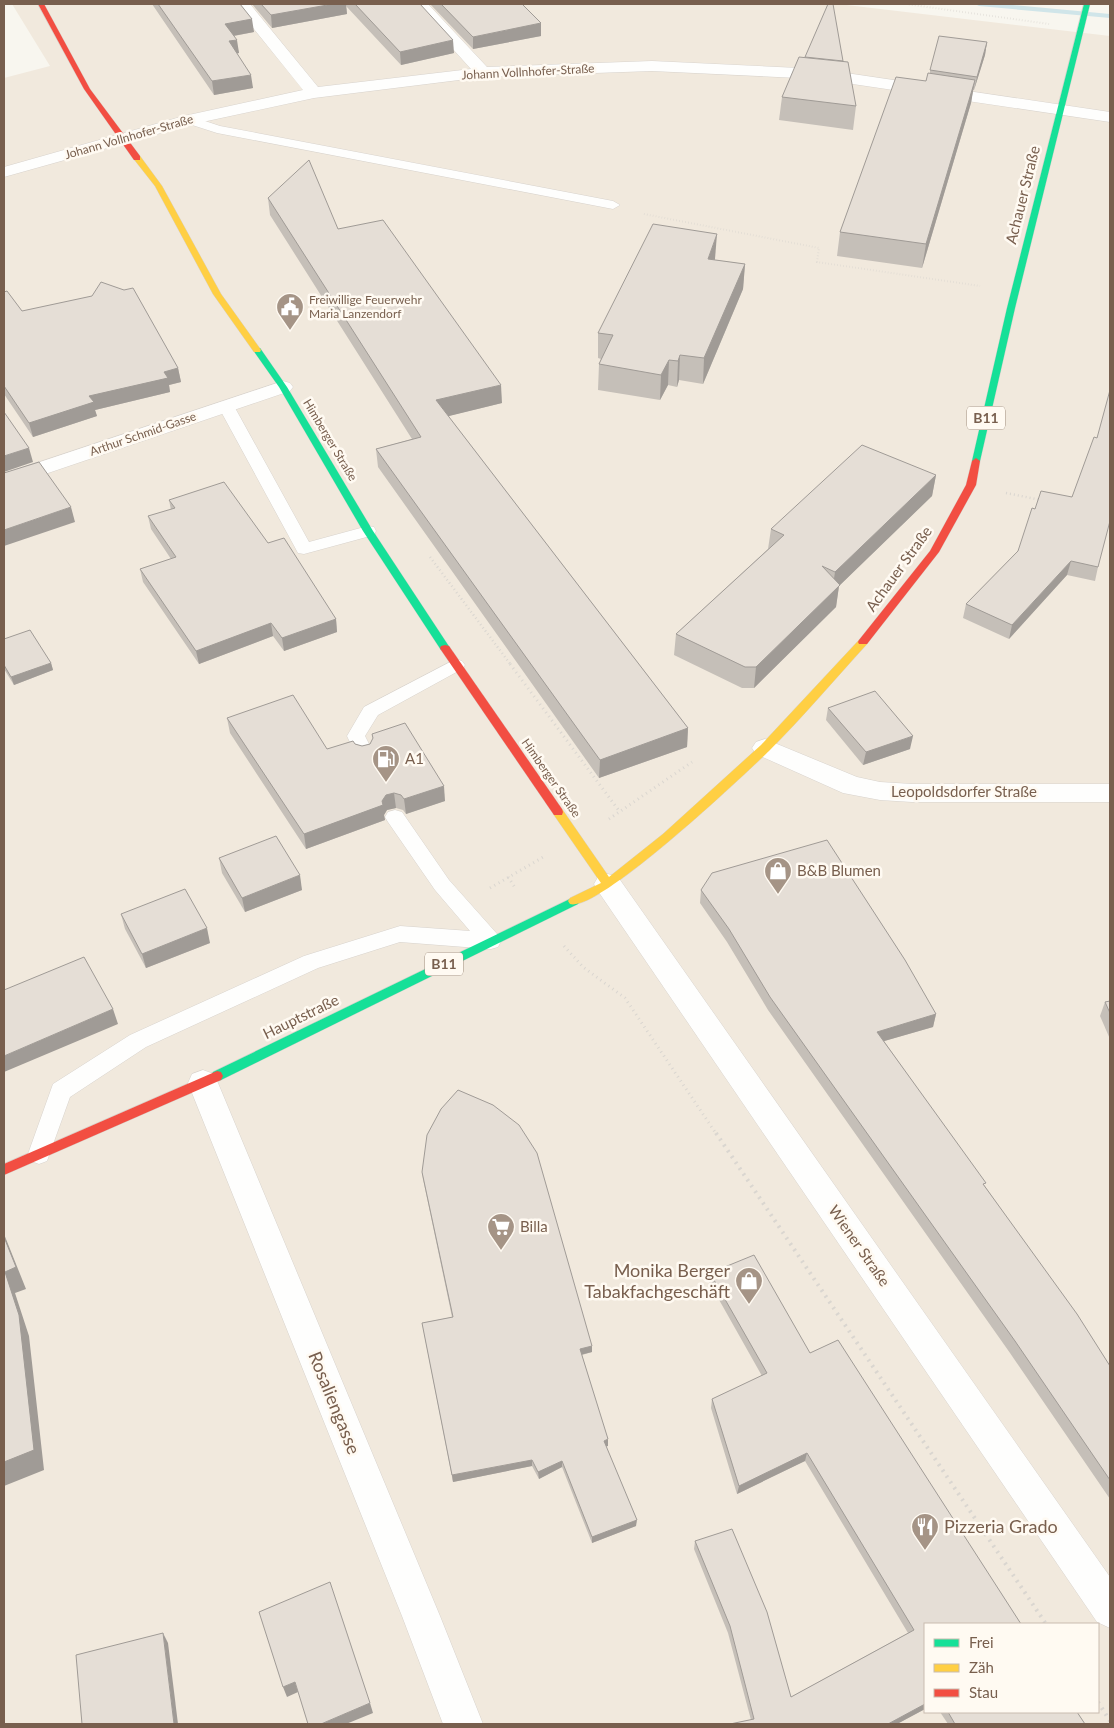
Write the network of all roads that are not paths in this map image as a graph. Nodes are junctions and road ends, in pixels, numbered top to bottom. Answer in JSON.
{"nodes":[{"id":1,"x":41,"y":4,"type":"edge"},
{"id":2,"x":242,"y":4,"type":"edge"},
{"id":3,"x":420,"y":4,"type":"edge"},
{"id":4,"x":1087,"y":4,"type":"edge"},
{"id":5,"x":484,"y":72,"type":"junction"},
{"id":6,"x":314,"y":93,"type":"junction"},
{"id":7,"x":1060,"y":108,"type":"junction"},
{"id":8,"x":1110,"y":117,"type":"edge"},
{"id":9,"x":190,"y":120,"type":"junction"},
{"id":10,"x":123,"y":138,"type":"junction"},
{"id":11,"x":4,"y":172,"type":"edge"},
{"id":12,"x":614,"y":205,"type":"road end"},
{"id":13,"x":283,"y":387,"type":"junction"},
{"id":14,"x":226,"y":406,"type":"junction"},
{"id":15,"x":4,"y":481,"type":"edge"},
{"id":16,"x":368,"y":531,"type":"junction"},
{"id":17,"x":456,"y":665,"type":"junction"},
{"id":18,"x":765,"y":748,"type":"junction"},
{"id":19,"x":364,"y":752,"type":"edge"},
{"id":20,"x":1110,"y":793,"type":"edge"},
{"id":21,"x":395,"y":817,"type":"edge"},
{"id":22,"x":608,"y":884,"type":"junction"},
{"id":23,"x":491,"y":941,"type":"junction"},
{"id":24,"x":203,"y":1083,"type":"junction"},
{"id":25,"x":38,"y":1154,"type":"junction"},
{"id":26,"x":4,"y":1170,"type":"edge"},
{"id":27,"x":1110,"y":1609,"type":"edge"},
{"id":28,"x":462,"y":1724,"type":"edge"}],
"edges":[{"from":1,"to":10,"type":"main road","name":"Himberger Straße"},
{"from":2,"to":6,"type":"street"},
{"from":3,"to":5,"type":"street"},
{"from":4,"to":7,"type":"main road","name":"Achauer Straße","number":"B11"},
{"from":5,"to":6,"type":"street","name":"Johann Vollnhofer-Straße"},
{"from":5,"to":7,"type":"street","name":"Johann Vollnhofer-Straße"},
{"from":6,"to":9,"type":"street","name":"Johann Vollnhofer-Straße"},
{"from":7,"to":8,"type":"street","name":"Johann Vollnhofer-Straße"},
{"from":7,"to":18,"type":"main road","name":"Achauer Straße","number":"B11"},
{"from":9,"to":10,"type":"street","name":"Johann Vollnhofer-Straße"},
{"from":9,"to":12,"type":"lane"},
{"from":10,"to":11,"type":"street","name":"Johann Vollnhofer-Straße"},
{"from":10,"to":13,"type":"main road","name":"Himberger Straße"},
{"from":13,"to":14,"type":"street","name":"Arthur Schmid-Gasse"},
{"from":13,"to":16,"type":"main road","name":"Himberger Straße"},
{"from":14,"to":15,"type":"street","name":"Arthur Schmid-Gasse"},
{"from":14,"to":16,"type":"lane"},
{"from":16,"to":17,"type":"main road","name":"Himberger Straße"},
{"from":17,"to":19,"type":"lane"},
{"from":17,"to":22,"type":"main road","name":"Himberger Straße"},
{"from":18,"to":20,"type":"street","name":"Leopoldsdorfer Straße"},
{"from":18,"to":22,"type":"main road","name":"Achauer Straße","number":"B11"},
{"from":21,"to":23,"type":"lane"},
{"from":22,"to":23,"type":"main road","name":"Hauptstraße","number":"B11"},
{"from":22,"to":27,"type":"street","name":"Wiener Straße"},
{"from":23,"to":24,"type":"main road","name":"Hauptstraße","number":"B11"},
{"from":23,"to":25,"type":"lane"},
{"from":24,"to":25,"type":"main road","name":"Hauptstraße","number":"B11"},
{"from":24,"to":28,"type":"street","name":"Rosaliengasse"},
{"from":25,"to":26,"type":"main road","name":"Hauptstraße","number":"B11"}]}
